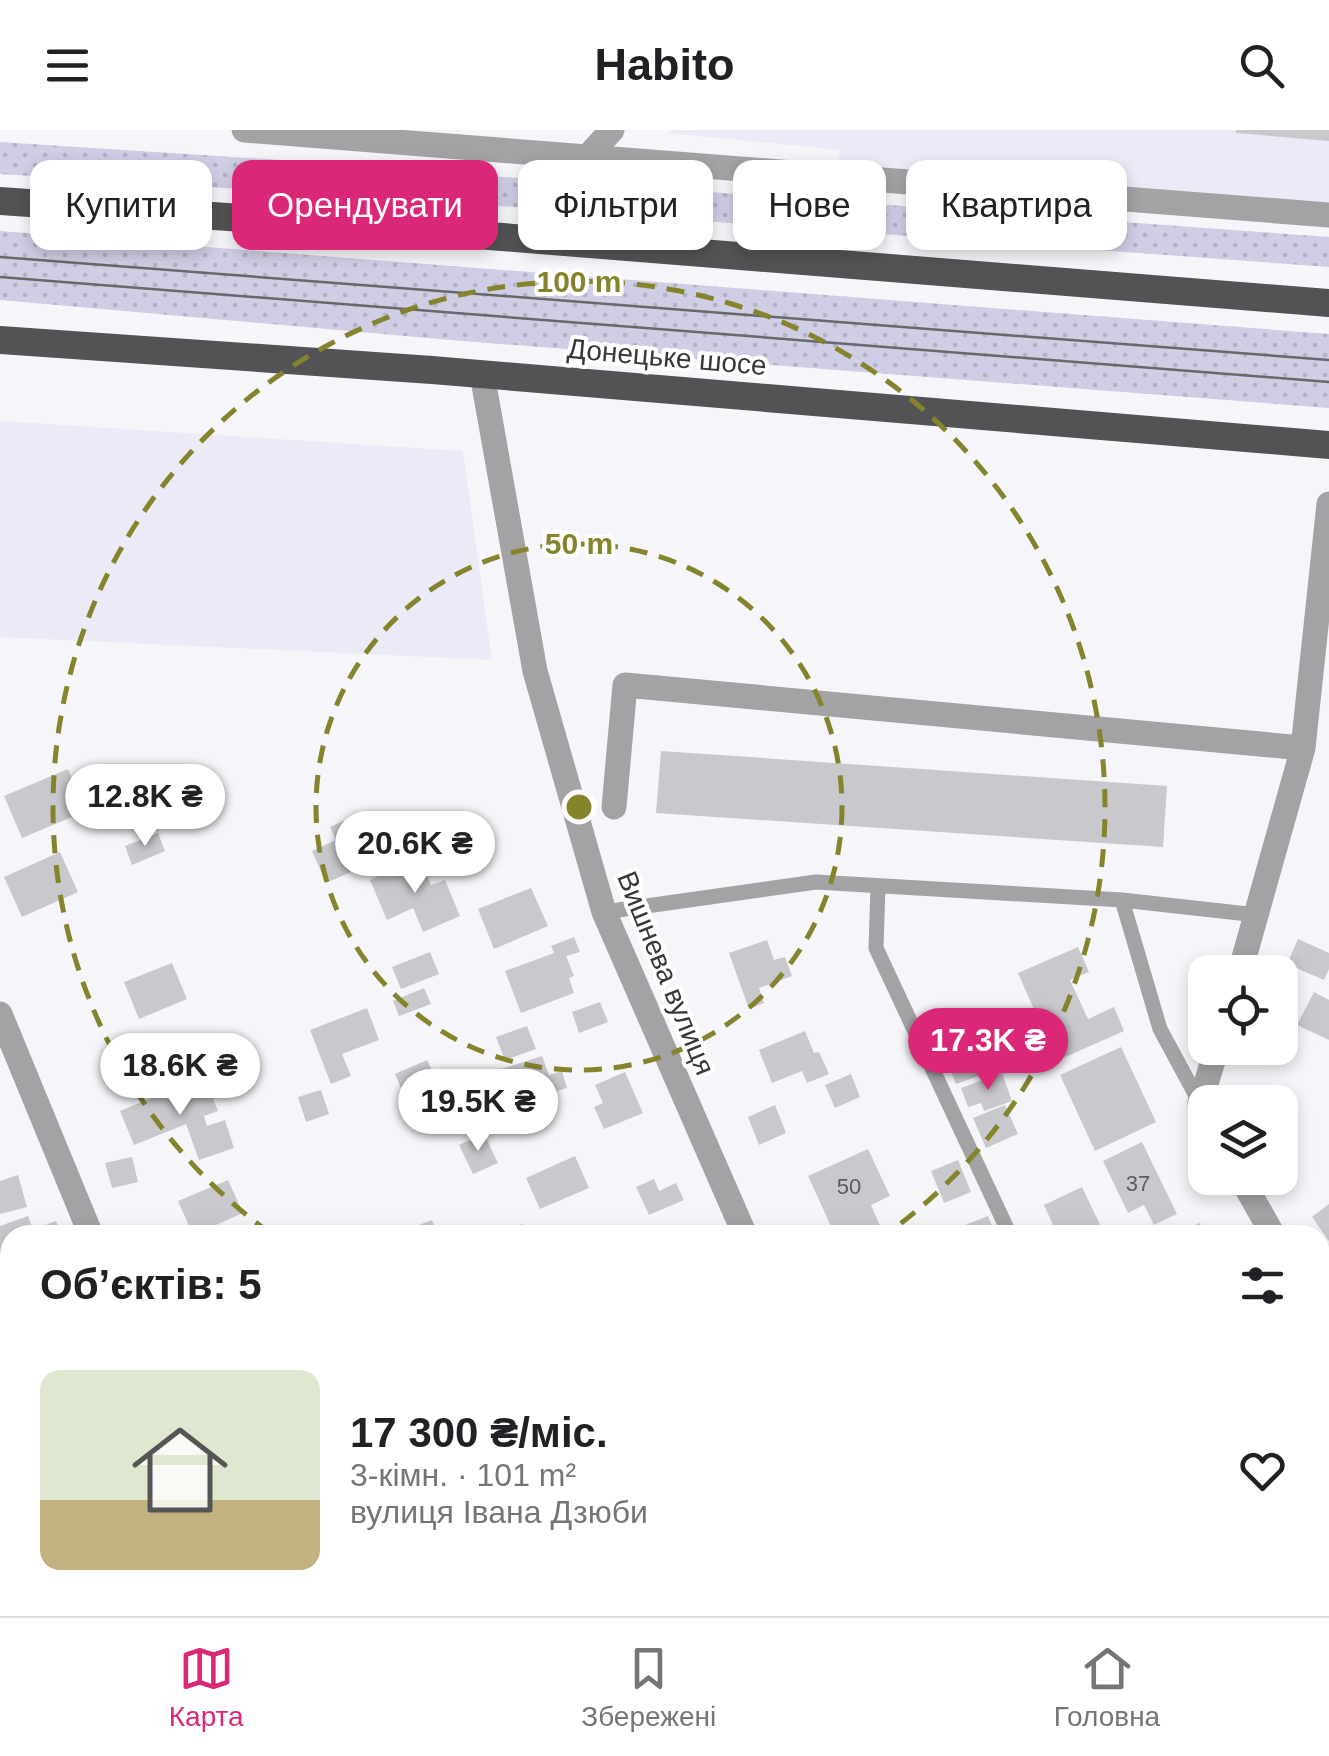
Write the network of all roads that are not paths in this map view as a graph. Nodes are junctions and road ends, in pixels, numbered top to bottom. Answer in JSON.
{"nodes":[{"id":1,"x":244,"y":130,"type":"edge"},
{"id":2,"x":612,"y":130,"type":"edge"},
{"id":3,"x":589,"y":154,"type":"junction"},
{"id":4,"x":0,"y":201,"type":"edge"},
{"id":5,"x":1329,"y":215,"type":"edge"},
{"id":6,"x":1329,"y":303,"type":"edge"},
{"id":7,"x":0,"y":340,"type":"edge"},
{"id":8,"x":482,"y":374,"type":"junction"},
{"id":9,"x":1329,"y":445,"type":"edge"},
{"id":10,"x":1329,"y":504,"type":"edge"},
{"id":11,"x":1303,"y":748,"type":"junction"},
{"id":12,"x":614,"y":807,"type":"dead end"},
{"id":13,"x":878,"y":886,"type":"junction"},
{"id":14,"x":1122,"y":900,"type":"junction"},
{"id":15,"x":604,"y":912,"type":"junction"},
{"id":16,"x":1257,"y":916,"type":"junction"},
{"id":17,"x":1245,"y":955,"type":"edge"},
{"id":18,"x":0,"y":1014,"type":"edge"},
{"id":19,"x":1190,"y":1085,"type":"edge"},
{"id":20,"x":1251,"y":1195,"type":"edge"},
{"id":21,"x":87,"y":1225,"type":"edge"},
{"id":22,"x":741,"y":1225,"type":"edge"},
{"id":23,"x":1005,"y":1225,"type":"edge"},
{"id":24,"x":1267,"y":1225,"type":"edge"}],
"edges":[{"from":1,"to":3,"type":"street"},
{"from":2,"to":3,"type":"street"},
{"from":3,"to":5,"type":"street"},
{"from":4,"to":6,"type":"highway"},
{"from":7,"to":8,"type":"highway","name":"Донецьке шосе"},
{"from":8,"to":9,"type":"highway","name":"Донецьке шосе"},
{"from":8,"to":15,"type":"street","name":"Вишнева вулиця"},
{"from":10,"to":11,"type":"street"},
{"from":11,"to":12,"type":"street"},
{"from":11,"to":16,"type":"street"},
{"from":13,"to":14,"type":"lane"},
{"from":13,"to":15,"type":"lane"},
{"from":13,"to":23,"type":"lane"},
{"from":14,"to":16,"type":"lane"},
{"from":14,"to":19,"type":"lane"},
{"from":15,"to":22,"type":"street","name":"Вишнева вулиця"},
{"from":16,"to":17,"type":"street"},
{"from":18,"to":21,"type":"street"},
{"from":20,"to":24,"type":"street"}]}
